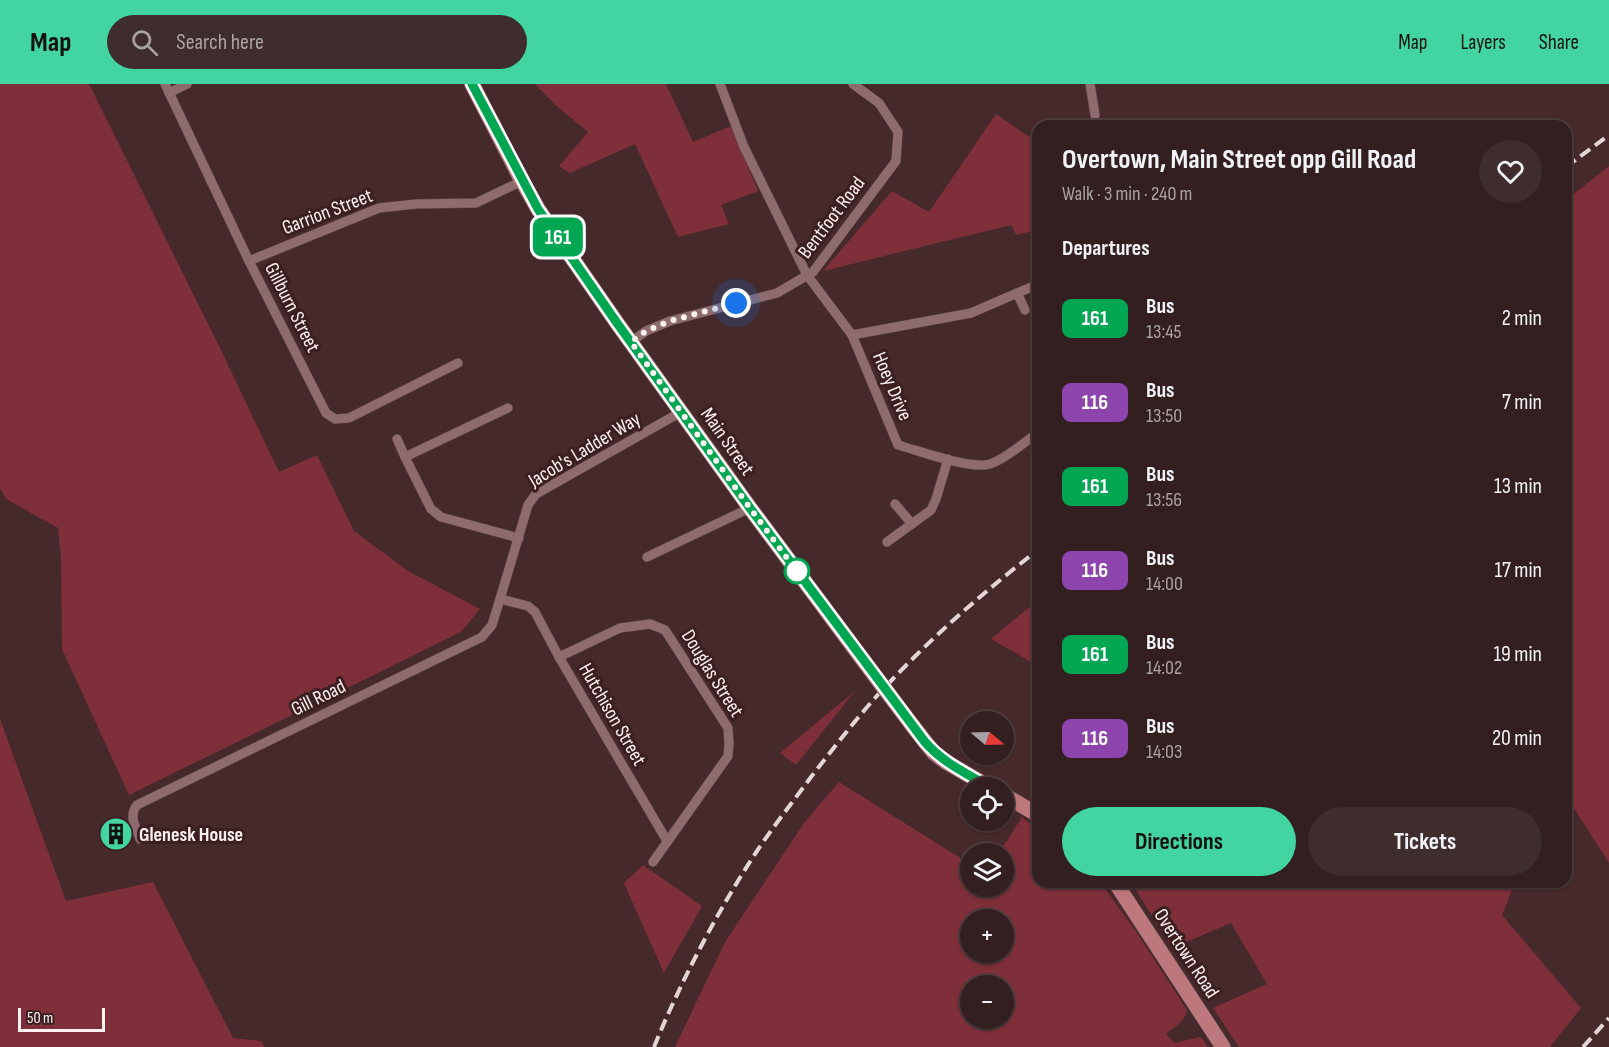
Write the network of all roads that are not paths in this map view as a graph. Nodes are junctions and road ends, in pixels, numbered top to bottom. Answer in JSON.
{"nodes":[{"id":1,"x":188,"y":84,"type":"edge"},
{"id":2,"x":472,"y":84,"type":"edge"},
{"id":3,"x":720,"y":84,"type":"edge"},
{"id":4,"x":853,"y":84,"type":"edge"},
{"id":5,"x":1090,"y":84,"type":"edge"},
{"id":6,"x":167,"y":88,"type":"edge"},
{"id":7,"x":1095,"y":115,"type":"dead end"},
{"id":8,"x":522,"y":181,"type":"junction"},
{"id":9,"x":249,"y":261,"type":"junction"},
{"id":10,"x":807,"y":275,"type":"junction"},
{"id":11,"x":1032,"y":287,"type":"edge"},
{"id":12,"x":1017,"y":293,"type":"junction"},
{"id":13,"x":1025,"y":310,"type":"dead end"},
{"id":14,"x":852,"y":335,"type":"junction"},
{"id":15,"x":631,"y":342,"type":"junction"},
{"id":16,"x":458,"y":363,"type":"dead end"},
{"id":17,"x":508,"y":408,"type":"dead end"},
{"id":18,"x":681,"y":412,"type":"junction"},
{"id":19,"x":1032,"y":437,"type":"edge"},
{"id":20,"x":397,"y":439,"type":"dead end"},
{"id":21,"x":405,"y":457,"type":"junction"},
{"id":22,"x":948,"y":459,"type":"junction"},
{"id":23,"x":895,"y":504,"type":"dead end"},
{"id":24,"x":750,"y":508,"type":"junction"},
{"id":25,"x":912,"y":524,"type":"junction"},
{"id":26,"x":519,"y":538,"type":"junction"},
{"id":27,"x":887,"y":542,"type":"dead end"},
{"id":28,"x":647,"y":557,"type":"dead end"},
{"id":29,"x":500,"y":599,"type":"junction"},
{"id":30,"x":559,"y":657,"type":"junction"},
{"id":31,"x":972,"y":777,"type":"edge"},
{"id":32,"x":1014,"y":801,"type":"edge"},
{"id":33,"x":1032,"y":811,"type":"edge"},
{"id":34,"x":140,"y":839,"type":"dead end"},
{"id":35,"x":667,"y":841,"type":"junction"},
{"id":36,"x":653,"y":862,"type":"dead end"},
{"id":37,"x":1120,"y":888,"type":"edge"},
{"id":38,"x":1223,"y":1047,"type":"edge"}],
"edges":[{"from":1,"to":6,"type":"street"},
{"from":2,"to":8,"type":"main road","name":"Main Street"},
{"from":3,"to":10,"type":"street","name":"Hoey Drive"},
{"from":4,"to":10,"type":"street","name":"Bentfoot Road"},
{"from":5,"to":7,"type":"street"},
{"from":6,"to":9,"type":"street","name":"Gillburn Street"},
{"from":8,"to":9,"type":"street","name":"Garrion Street"},
{"from":8,"to":15,"type":"main road","name":"Main Street"},
{"from":9,"to":16,"type":"street","name":"Gillburn Street"},
{"from":10,"to":14,"type":"street","name":"Hoey Drive"},
{"from":10,"to":15,"type":"street","name":"Bentfoot Road"},
{"from":11,"to":12,"type":"street"},
{"from":12,"to":13,"type":"street"},
{"from":12,"to":14,"type":"street"},
{"from":14,"to":22,"type":"street","name":"Hoey Drive"},
{"from":15,"to":18,"type":"main road","name":"Main Street"},
{"from":17,"to":21,"type":"street"},
{"from":18,"to":24,"type":"main road","name":"Main Street"},
{"from":18,"to":26,"type":"street","name":"Jacob's Ladder Way"},
{"from":19,"to":22,"type":"street","name":"Hoey Drive"},
{"from":20,"to":21,"type":"street"},
{"from":21,"to":26,"type":"street"},
{"from":22,"to":25,"type":"street"},
{"from":23,"to":25,"type":"street"},
{"from":24,"to":28,"type":"street"},
{"from":24,"to":31,"type":"main road","name":"Main Street","bridge":true},
{"from":25,"to":27,"type":"street"},
{"from":26,"to":29,"type":"street","name":"Jacob's Ladder Way"},
{"from":29,"to":30,"type":"street","name":"Hutchison Street"},
{"from":29,"to":34,"type":"street","name":"Gill Road"},
{"from":30,"to":35,"type":"street","name":"Hutchison Street"},
{"from":30,"to":35,"type":"street","name":"Douglas Street"},
{"from":32,"to":33,"type":"main road"},
{"from":35,"to":36,"type":"street","name":"Douglas Street"},
{"from":37,"to":38,"type":"main road","name":"Overtown Road"}]}
